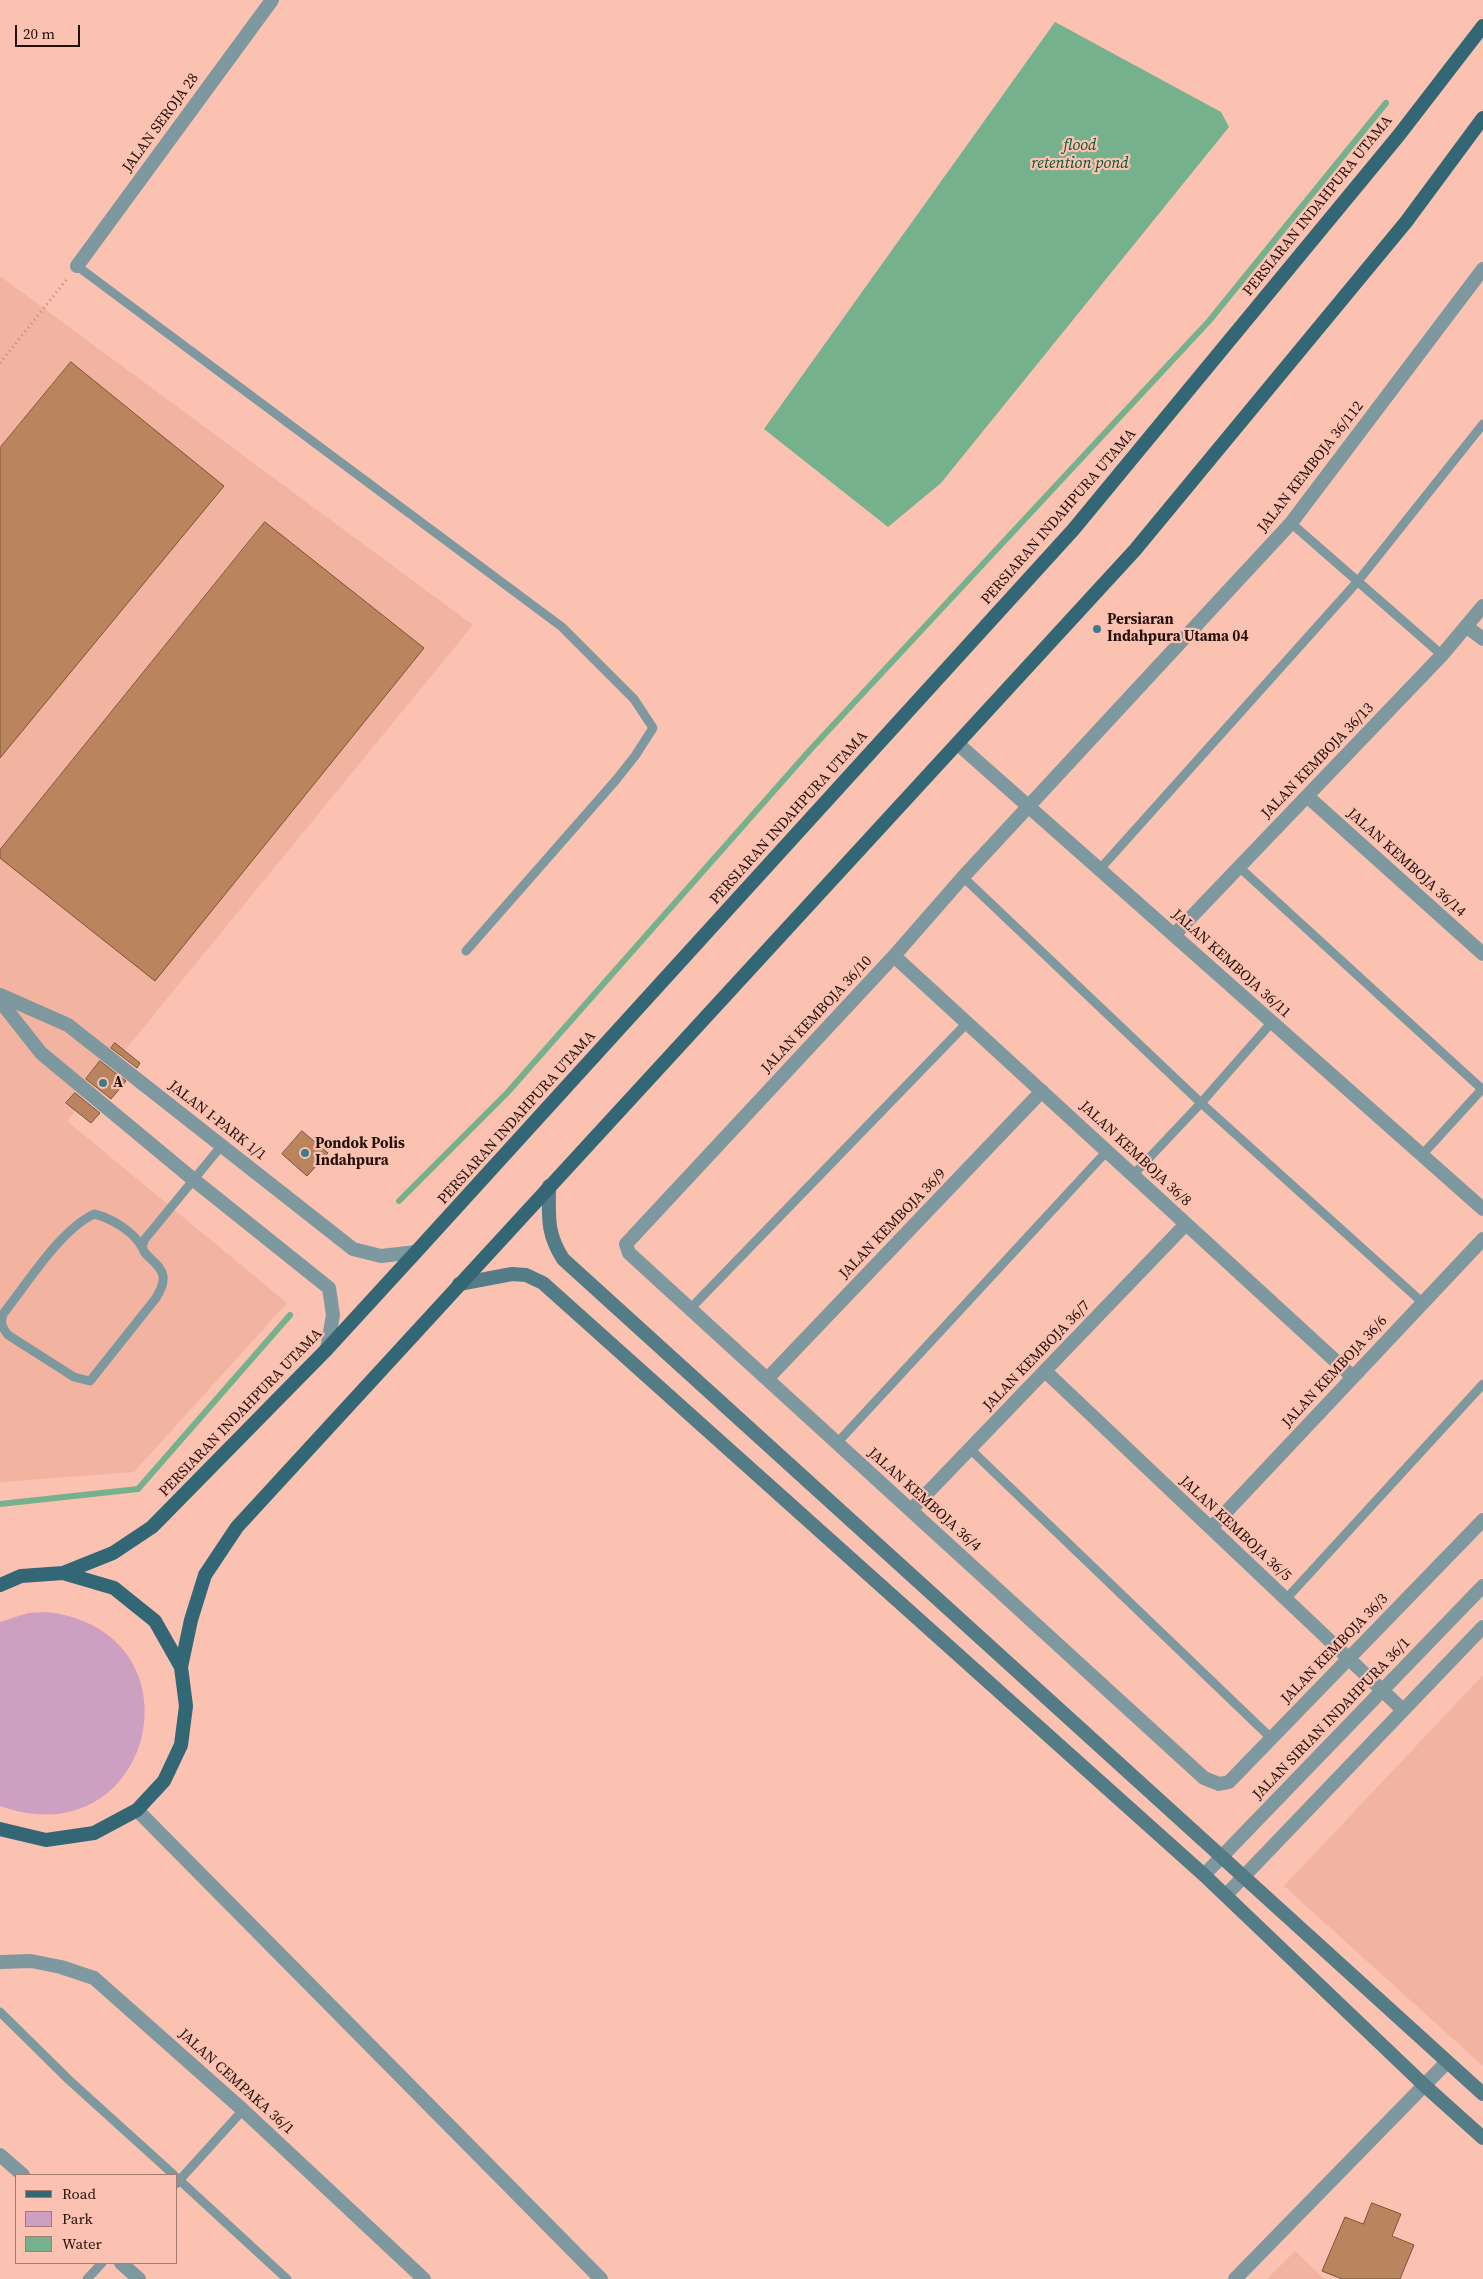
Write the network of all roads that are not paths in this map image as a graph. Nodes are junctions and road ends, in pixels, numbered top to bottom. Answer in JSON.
{"nodes":[{"id":1,"x":272,"y":0,"type":"edge"},
{"id":2,"x":1483,"y":26,"type":"edge"},
{"id":3,"x":1483,"y":118,"type":"edge"},
{"id":4,"x":77,"y":266,"type":"joint"},
{"id":5,"x":1483,"y":269,"type":"edge"},
{"id":6,"x":1483,"y":424,"type":"edge"},
{"id":7,"x":1291,"y":523,"type":"junction"},
{"id":8,"x":1358,"y":581,"type":"junction"},
{"id":9,"x":1483,"y":606,"type":"edge"},
{"id":10,"x":1467,"y":627,"type":"junction"},
{"id":11,"x":1483,"y":639,"type":"edge"},
{"id":12,"x":1442,"y":655,"type":"junction"},
{"id":13,"x":958,"y":744,"type":"junction"},
{"id":14,"x":1307,"y":796,"type":"junction"},
{"id":15,"x":1030,"y":807,"type":"junction"},
{"id":16,"x":1239,"y":867,"type":"junction"},
{"id":17,"x":1100,"y":869,"type":"junction"},
{"id":18,"x":963,"y":877,"type":"junction"},
{"id":19,"x":1174,"y":935,"type":"junction"},
{"id":20,"x":466,"y":951,"type":"dead end"},
{"id":21,"x":1483,"y":954,"type":"edge"},
{"id":22,"x":894,"y":956,"type":"junction"},
{"id":23,"x":0,"y":995,"type":"edge"},
{"id":24,"x":0,"y":1002,"type":"edge"},
{"id":25,"x":1272,"y":1022,"type":"junction"},
{"id":26,"x":967,"y":1023,"type":"junction"},
{"id":27,"x":1483,"y":1089,"type":"edge"},
{"id":28,"x":1042,"y":1092,"type":"junction"},
{"id":29,"x":1201,"y":1103,"type":"junction"},
{"id":30,"x":222,"y":1145,"type":"junction"},
{"id":31,"x":1107,"y":1151,"type":"junction"},
{"id":32,"x":1422,"y":1155,"type":"junction"},
{"id":33,"x":1133,"y":1175,"type":"junction"},
{"id":34,"x":194,"y":1180,"type":"junction"},
{"id":35,"x":549,"y":1186,"type":"junction"},
{"id":36,"x":1483,"y":1209,"type":"edge"},
{"id":37,"x":1186,"y":1224,"type":"junction"},
{"id":38,"x":1483,"y":1239,"type":"edge"},
{"id":39,"x":626,"y":1244,"type":"joint"},
{"id":40,"x":142,"y":1246,"type":"junction"},
{"id":41,"x":416,"y":1252,"type":"junction"},
{"id":42,"x":459,"y":1284,"type":"junction"},
{"id":43,"x":1423,"y":1303,"type":"junction"},
{"id":44,"x":690,"y":1309,"type":"junction"},
{"id":45,"x":327,"y":1349,"type":"junction"},
{"id":46,"x":1045,"y":1371,"type":"junction"},
{"id":47,"x":1353,"y":1377,"type":"junction"},
{"id":48,"x":767,"y":1379,"type":"junction"},
{"id":49,"x":1483,"y":1384,"type":"edge"},
{"id":50,"x":837,"y":1443,"type":"junction"},
{"id":51,"x":970,"y":1448,"type":"junction"},
{"id":52,"x":911,"y":1510,"type":"junction"},
{"id":53,"x":1483,"y":1520,"type":"edge"},
{"id":54,"x":1211,"y":1528,"type":"junction"},
{"id":55,"x":63,"y":1573,"type":"junction"},
{"id":56,"x":0,"y":1584,"type":"edge"},
{"id":57,"x":1483,"y":1586,"type":"edge"},
{"id":58,"x":1286,"y":1599,"type":"junction"},
{"id":59,"x":1483,"y":1627,"type":"edge"},
{"id":60,"x":1349,"y":1658,"type":"junction"},
{"id":61,"x":181,"y":1667,"type":"junction"},
{"id":62,"x":1383,"y":1690,"type":"junction"},
{"id":63,"x":1403,"y":1710,"type":"junction"},
{"id":64,"x":1271,"y":1738,"type":"junction"},
{"id":65,"x":1204,"y":1778,"type":"joint"},
{"id":66,"x":137,"y":1810,"type":"junction"},
{"id":67,"x":0,"y":1829,"type":"edge"},
{"id":68,"x":1222,"y":1856,"type":"junction"},
{"id":69,"x":1204,"y":1875,"type":"junction"},
{"id":70,"x":1243,"y":1877,"type":"junction"},
{"id":71,"x":1226,"y":1895,"type":"junction"},
{"id":72,"x":0,"y":1962,"type":"edge"},
{"id":73,"x":0,"y":2012,"type":"edge"},
{"id":74,"x":1447,"y":2062,"type":"junction"},
{"id":75,"x":1424,"y":2085,"type":"junction"},
{"id":76,"x":1483,"y":2094,"type":"edge"},
{"id":77,"x":243,"y":2110,"type":"junction"},
{"id":78,"x":1483,"y":2138,"type":"edge"},
{"id":79,"x":0,"y":2154,"type":"edge"},
{"id":80,"x":22,"y":2174,"type":"edge"},
{"id":81,"x":172,"y":2174,"type":"edge"},
{"id":82,"x":178,"y":2178,"type":"edge"},
{"id":83,"x":178,"y":2180,"type":"edge"},
{"id":84,"x":101,"y":2264,"type":"edge"},
{"id":85,"x":122,"y":2264,"type":"edge"},
{"id":86,"x":87,"y":2279,"type":"edge"},
{"id":87,"x":139,"y":2279,"type":"edge"},
{"id":88,"x":287,"y":2279,"type":"edge"},
{"id":89,"x":424,"y":2279,"type":"edge"},
{"id":90,"x":601,"y":2279,"type":"edge"},
{"id":91,"x":1235,"y":2279,"type":"edge"}],
"edges":[{"from":1,"to":4,"type":"street","name":"JALAN SEROJA 28"},
{"from":2,"to":41,"type":"main road","name":"PERSIARAN INDAHPURA UTAMA"},
{"from":3,"to":13,"type":"main road"},
{"from":4,"to":20,"type":"lane"},
{"from":5,"to":7,"type":"street","name":"JALAN KEMBOJA 36/112"},
{"from":6,"to":8,"type":"lane"},
{"from":7,"to":8,"type":"lane"},
{"from":7,"to":15,"type":"street","name":"JALAN KEMBOJA 36/112"},
{"from":8,"to":12,"type":"lane"},
{"from":8,"to":17,"type":"lane"},
{"from":9,"to":10,"type":"street","name":"JALAN KEMBOJA 36/13"},
{"from":10,"to":11,"type":"street"},
{"from":10,"to":12,"type":"street","name":"JALAN KEMBOJA 36/13"},
{"from":12,"to":14,"type":"street","name":"JALAN KEMBOJA 36/13"},
{"from":13,"to":15,"type":"street","name":"JALAN KEMBOJA 36/11"},
{"from":13,"to":35,"type":"main road"},
{"from":14,"to":16,"type":"street","name":"JALAN KEMBOJA 36/13"},
{"from":14,"to":21,"type":"street","name":"JALAN KEMBOJA 36/14"},
{"from":15,"to":17,"type":"street","name":"JALAN KEMBOJA 36/11"},
{"from":15,"to":18,"type":"street","name":"JALAN KEMBOJA 36/10"},
{"from":16,"to":19,"type":"street","name":"JALAN KEMBOJA 36/13"},
{"from":16,"to":27,"type":"lane"},
{"from":17,"to":19,"type":"street","name":"JALAN KEMBOJA 36/11"},
{"from":18,"to":22,"type":"street","name":"JALAN KEMBOJA 36/10"},
{"from":18,"to":29,"type":"lane"},
{"from":19,"to":25,"type":"street","name":"JALAN KEMBOJA 36/11"},
{"from":22,"to":26,"type":"street","name":"JALAN KEMBOJA 36/8"},
{"from":22,"to":39,"type":"street","name":"JALAN KEMBOJA 36/10"},
{"from":23,"to":30,"type":"street","name":"JALAN I-PARK 1/1"},
{"from":24,"to":34,"type":"street"},
{"from":25,"to":29,"type":"lane"},
{"from":25,"to":32,"type":"street","name":"JALAN KEMBOJA 36/11"},
{"from":26,"to":28,"type":"street","name":"JALAN KEMBOJA 36/8"},
{"from":26,"to":44,"type":"lane"},
{"from":27,"to":32,"type":"lane"},
{"from":28,"to":31,"type":"street","name":"JALAN KEMBOJA 36/8"},
{"from":28,"to":48,"type":"street","name":"JALAN KEMBOJA 36/9"},
{"from":29,"to":33,"type":"lane"},
{"from":29,"to":43,"type":"lane"},
{"from":30,"to":34,"type":"lane"},
{"from":30,"to":41,"type":"street","name":"JALAN I-PARK 1/1"},
{"from":31,"to":33,"type":"street","name":"JALAN KEMBOJA 36/8"},
{"from":31,"to":50,"type":"lane"},
{"from":32,"to":36,"type":"street","name":"JALAN KEMBOJA 36/11"},
{"from":33,"to":37,"type":"street","name":"JALAN KEMBOJA 36/8"},
{"from":34,"to":40,"type":"lane"},
{"from":34,"to":45,"type":"street"},
{"from":35,"to":42,"type":"main road"},
{"from":35,"to":68,"type":"main road"},
{"from":37,"to":46,"type":"street","name":"JALAN KEMBOJA 36/7"},
{"from":37,"to":47,"type":"street","name":"JALAN KEMBOJA 36/8"},
{"from":38,"to":43,"type":"street","name":"JALAN KEMBOJA 36/6"},
{"from":39,"to":44,"type":"street","name":"JALAN KEMBOJA 36/4"},
{"from":40,"to":40,"type":"lane"},
{"from":41,"to":45,"type":"main road","name":"PERSIARAN INDAHPURA UTAMA"},
{"from":42,"to":61,"type":"main road"},
{"from":42,"to":69,"type":"main road"},
{"from":43,"to":47,"type":"street","name":"JALAN KEMBOJA 36/6"},
{"from":44,"to":48,"type":"street","name":"JALAN KEMBOJA 36/4"},
{"from":45,"to":55,"type":"main road","name":"PERSIARAN INDAHPURA UTAMA"},
{"from":46,"to":51,"type":"street","name":"JALAN KEMBOJA 36/7"},
{"from":46,"to":54,"type":"street","name":"JALAN KEMBOJA 36/5"},
{"from":47,"to":54,"type":"street","name":"JALAN KEMBOJA 36/6"},
{"from":48,"to":50,"type":"street","name":"JALAN KEMBOJA 36/4"},
{"from":49,"to":58,"type":"lane"},
{"from":50,"to":52,"type":"street","name":"JALAN KEMBOJA 36/4"},
{"from":51,"to":52,"type":"street","name":"JALAN KEMBOJA 36/7"},
{"from":51,"to":64,"type":"lane"},
{"from":52,"to":65,"type":"street","name":"JALAN KEMBOJA 36/4"},
{"from":53,"to":60,"type":"street","name":"JALAN KEMBOJA 36/3"},
{"from":54,"to":58,"type":"street","name":"JALAN KEMBOJA 36/5"},
{"from":55,"to":56,"type":"main road"},
{"from":55,"to":61,"type":"main road"},
{"from":57,"to":62,"type":"street","name":"JALAN SIRIAN INDAHPURA 36/1"},
{"from":58,"to":60,"type":"street","name":"JALAN KEMBOJA 36/5"},
{"from":59,"to":63,"type":"street"},
{"from":60,"to":62,"type":"street","name":"JALAN KEMBOJA 36/5"},
{"from":60,"to":64,"type":"street","name":"JALAN KEMBOJA 36/3"},
{"from":61,"to":66,"type":"main road"},
{"from":62,"to":63,"type":"street","name":"JALAN KEMBOJA 36/5"},
{"from":62,"to":68,"type":"street","name":"JALAN SIRIAN INDAHPURA 36/1"},
{"from":63,"to":70,"type":"street"},
{"from":64,"to":65,"type":"street","name":"JALAN KEMBOJA 36/3"},
{"from":66,"to":67,"type":"main road"},
{"from":66,"to":90,"type":"street"},
{"from":68,"to":69,"type":"street","name":"JALAN SIRIAN INDAHPURA 36/1"},
{"from":68,"to":70,"type":"main road"},
{"from":69,"to":71,"type":"main road"},
{"from":70,"to":71,"type":"street"},
{"from":70,"to":74,"type":"main road"},
{"from":71,"to":75,"type":"main road"},
{"from":72,"to":77,"type":"street","name":"JALAN CEMPAKA 36/1"},
{"from":73,"to":81,"type":"lane"},
{"from":74,"to":75,"type":"street"},
{"from":74,"to":76,"type":"main road"},
{"from":75,"to":78,"type":"main road"},
{"from":75,"to":91,"type":"street"},
{"from":77,"to":82,"type":"lane"},
{"from":77,"to":89,"type":"street","name":"JALAN CEMPAKA 36/1"},
{"from":79,"to":80,"type":"street"},
{"from":83,"to":88,"type":"lane"},
{"from":84,"to":86,"type":"lane"},
{"from":85,"to":87,"type":"street"}]}
